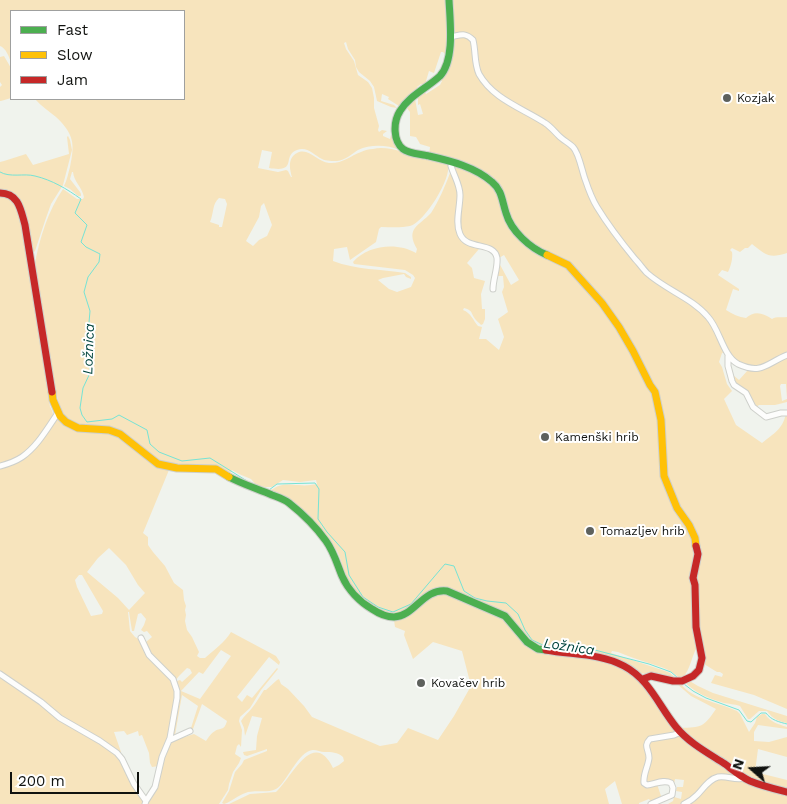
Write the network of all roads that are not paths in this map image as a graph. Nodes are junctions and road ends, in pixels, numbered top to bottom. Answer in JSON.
{"nodes":[{"id":1,"x":449,"y":0,"type":"edge"},
{"id":2,"x":450,"y":37,"type":"junction"},
{"id":3,"x":451,"y":166,"type":"dead end"},
{"id":4,"x":0,"y":193,"type":"edge"},
{"id":5,"x":493,"y":289,"type":"dead end"},
{"id":6,"x":728,"y":355,"type":"junction"},
{"id":7,"x":787,"y":355,"type":"edge"},
{"id":8,"x":58,"y":413,"type":"junction"},
{"id":9,"x":787,"y":413,"type":"edge"},
{"id":10,"x":0,"y":466,"type":"edge"},
{"id":11,"x":140,"y":638,"type":"dead end"},
{"id":12,"x":0,"y":674,"type":"edge"},
{"id":13,"x":643,"y":680,"type":"junction"},
{"id":14,"x":190,"y":731,"type":"dead end"},
{"id":15,"x":681,"y":732,"type":"junction"},
{"id":16,"x":169,"y":740,"type":"junction"},
{"id":17,"x":745,"y":778,"type":"junction"},
{"id":18,"x":787,"y":792,"type":"edge"},
{"id":19,"x":145,"y":802,"type":"edge"},
{"id":20,"x":651,"y":804,"type":"edge"},
{"id":21,"x":684,"y":804,"type":"edge"}],
"edges":[{"from":1,"to":2,"type":"street"},
{"from":2,"to":6,"type":"street"},
{"from":2,"to":13,"type":"street"},
{"from":3,"to":5,"type":"street"},
{"from":4,"to":8,"type":"street"},
{"from":6,"to":7,"type":"street"},
{"from":6,"to":9,"type":"street"},
{"from":8,"to":10,"type":"street"},
{"from":8,"to":13,"type":"street"},
{"from":11,"to":16,"type":"street"},
{"from":12,"to":19,"type":"street"},
{"from":13,"to":15,"type":"street"},
{"from":14,"to":16,"type":"street"},
{"from":15,"to":17,"type":"street"},
{"from":15,"to":20,"type":"street"},
{"from":16,"to":19,"type":"street"},
{"from":17,"to":18,"type":"street"},
{"from":17,"to":21,"type":"street"}]}
